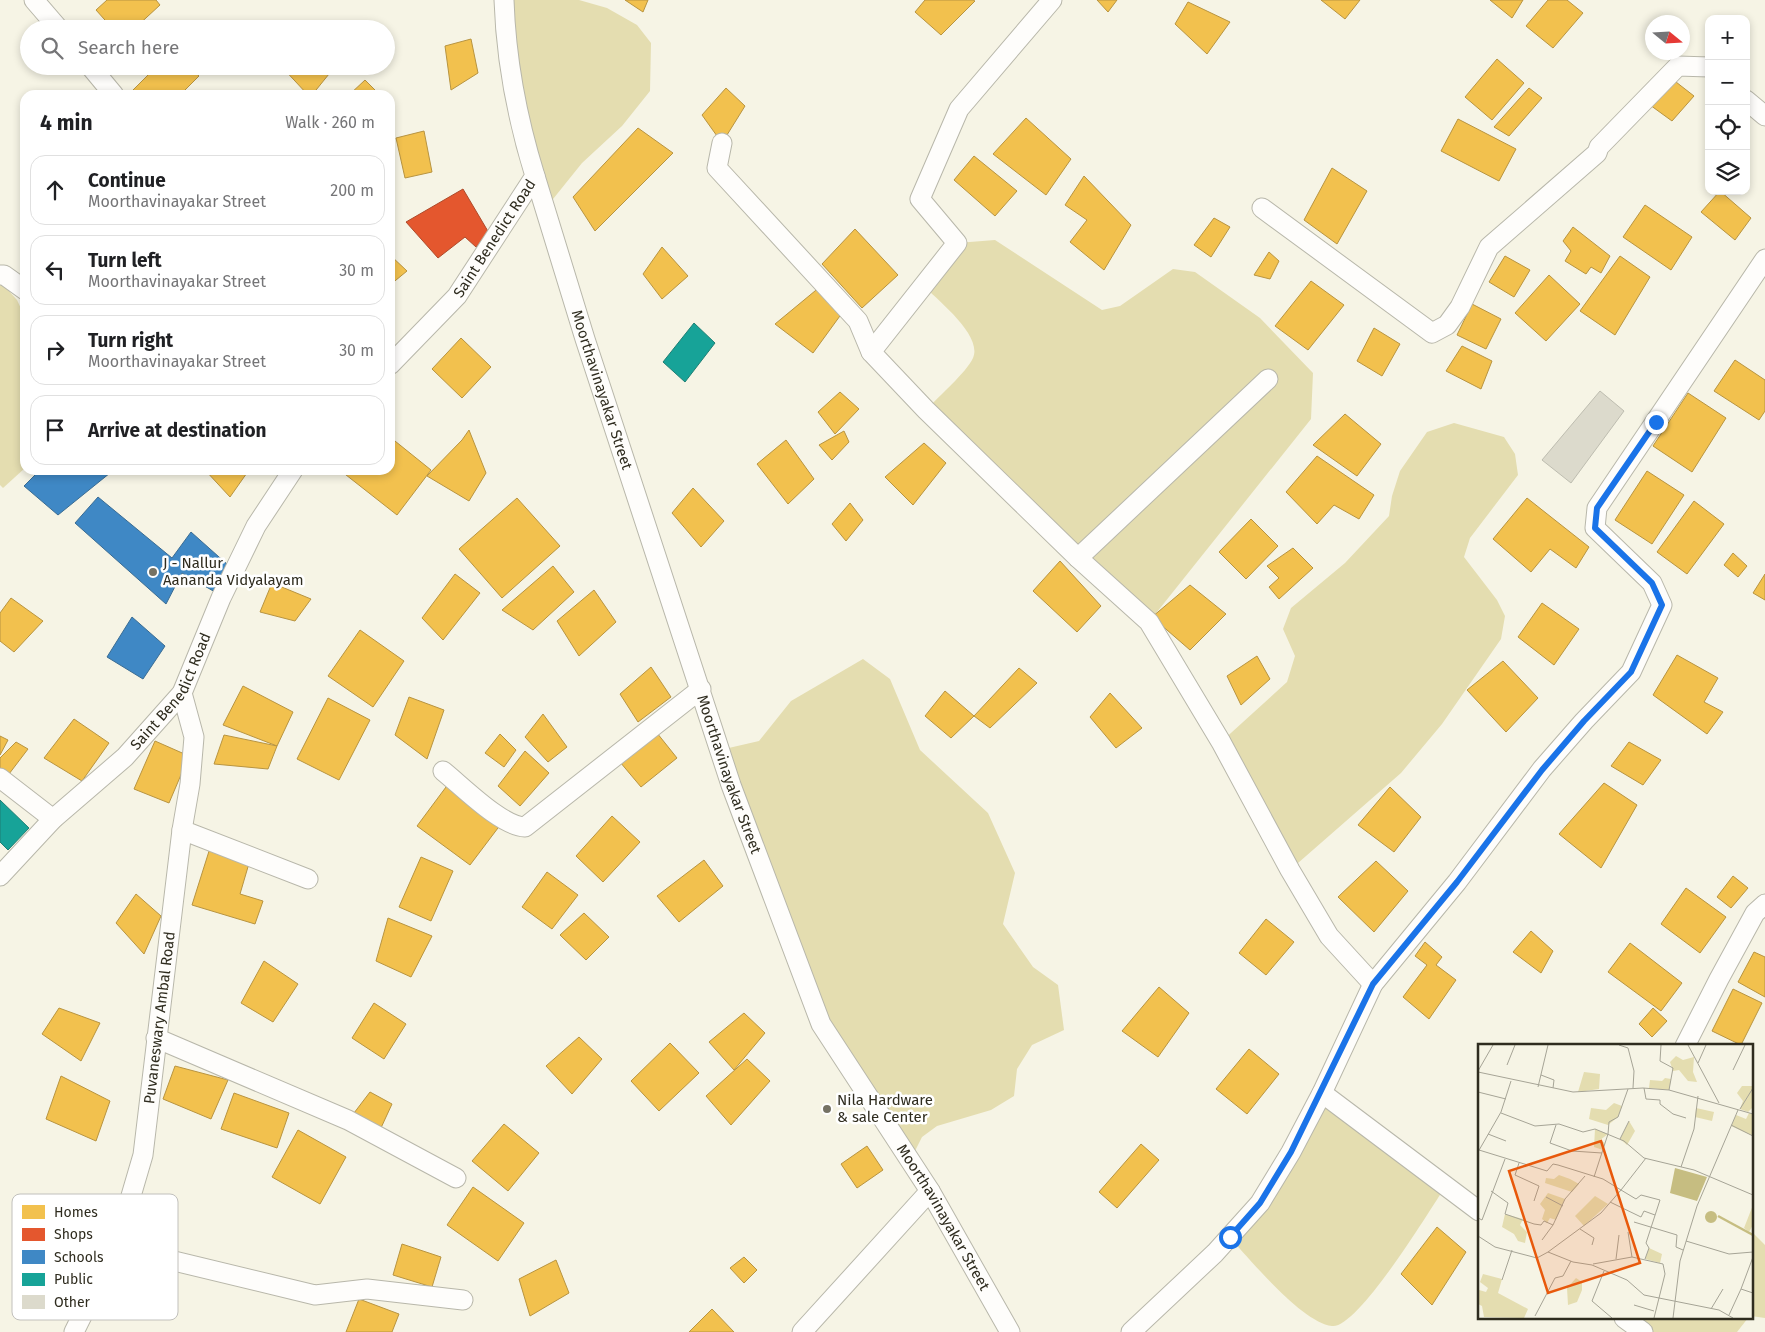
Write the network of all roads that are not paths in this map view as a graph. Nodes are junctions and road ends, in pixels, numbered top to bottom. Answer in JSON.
{"nodes":[{"id":1,"x":34,"y":0,"type":"edge"},
{"id":2,"x":504,"y":0,"type":"edge"},
{"id":3,"x":1052,"y":0,"type":"edge"},
{"id":4,"x":51,"y":20,"type":"edge"},
{"id":5,"x":1705,"y":67,"type":"edge"},
{"id":6,"x":97,"y":75,"type":"edge"},
{"id":7,"x":110,"y":90,"type":"edge"},
{"id":8,"x":1750,"y":103,"type":"edge"},
{"id":9,"x":1765,"y":116,"type":"edge"},
{"id":10,"x":722,"y":143,"type":"dead end"},
{"id":11,"x":535,"y":176,"type":"junction"},
{"id":12,"x":1262,"y":208,"type":"dead end"},
{"id":13,"x":1765,"y":259,"type":"edge"},
{"id":14,"x":0,"y":275,"type":"edge"},
{"id":15,"x":20,"y":286,"type":"edge"},
{"id":16,"x":871,"y":352,"type":"junction"},
{"id":17,"x":395,"y":360,"type":"edge"},
{"id":18,"x":1268,"y":379,"type":"dead end"},
{"id":19,"x":290,"y":475,"type":"edge"},
{"id":20,"x":1078,"y":558,"type":"junction"},
{"id":21,"x":701,"y":689,"type":"junction"},
{"id":22,"x":182,"y":693,"type":"junction"},
{"id":23,"x":444,"y":771,"type":"dead end"},
{"id":24,"x":0,"y":778,"type":"edge"},
{"id":25,"x":53,"y":819,"type":"junction"},
{"id":26,"x":182,"y":830,"type":"junction"},
{"id":27,"x":0,"y":876,"type":"edge"},
{"id":28,"x":308,"y":879,"type":"dead end"},
{"id":29,"x":1765,"y":904,"type":"edge"},
{"id":30,"x":1373,"y":984,"type":"junction"},
{"id":31,"x":156,"y":1038,"type":"junction"},
{"id":32,"x":1687,"y":1044,"type":"edge"},
{"id":33,"x":1322,"y":1092,"type":"junction"},
{"id":34,"x":456,"y":1178,"type":"dead end"},
{"id":35,"x":930,"y":1191,"type":"junction"},
{"id":36,"x":131,"y":1194,"type":"edge"},
{"id":37,"x":1478,"y":1210,"type":"edge"},
{"id":38,"x":178,"y":1261,"type":"edge"},
{"id":39,"x":463,"y":1300,"type":"dead end"},
{"id":40,"x":80,"y":1320,"type":"edge"},
{"id":41,"x":1627,"y":1320,"type":"edge"},
{"id":42,"x":74,"y":1332,"type":"edge"},
{"id":43,"x":802,"y":1332,"type":"edge"},
{"id":44,"x":1010,"y":1332,"type":"edge"},
{"id":45,"x":1131,"y":1332,"type":"edge"},
{"id":46,"x":1643,"y":1332,"type":"edge"}],
"edges":[{"from":1,"to":4,"type":"street"},
{"from":2,"to":11,"type":"street","name":"Saint Benedict Road"},
{"from":3,"to":16,"type":"street"},
{"from":5,"to":12,"type":"street"},
{"from":6,"to":7,"type":"street"},
{"from":8,"to":9,"type":"street"},
{"from":10,"to":16,"type":"street"},
{"from":11,"to":17,"type":"street","name":"Saint Benedict Road"},
{"from":11,"to":21,"type":"street","name":"Moorthavinayakar Street"},
{"from":13,"to":30,"type":"street"},
{"from":14,"to":15,"type":"street"},
{"from":16,"to":20,"type":"street"},
{"from":18,"to":20,"type":"street"},
{"from":19,"to":22,"type":"street","name":"Saint Benedict Road"},
{"from":20,"to":30,"type":"street"},
{"from":21,"to":23,"type":"street"},
{"from":21,"to":35,"type":"street","name":"Moorthavinayakar Street"},
{"from":22,"to":25,"type":"street","name":"Saint Benedict Road"},
{"from":22,"to":26,"type":"street","name":"Puvaneswary Ambal Road"},
{"from":24,"to":25,"type":"street"},
{"from":25,"to":27,"type":"street","name":"Saint Benedict Road"},
{"from":26,"to":28,"type":"street"},
{"from":26,"to":31,"type":"street","name":"Puvaneswary Ambal Road"},
{"from":29,"to":32,"type":"street"},
{"from":30,"to":33,"type":"street"},
{"from":31,"to":34,"type":"street"},
{"from":31,"to":36,"type":"street","name":"Puvaneswary Ambal Road"},
{"from":33,"to":37,"type":"street"},
{"from":33,"to":45,"type":"street"},
{"from":35,"to":43,"type":"street"},
{"from":35,"to":44,"type":"street","name":"Moorthavinayakar Street"},
{"from":38,"to":39,"type":"street"},
{"from":40,"to":42,"type":"street","name":"Puvaneswary Ambal Road"},
{"from":41,"to":46,"type":"street"}]}
